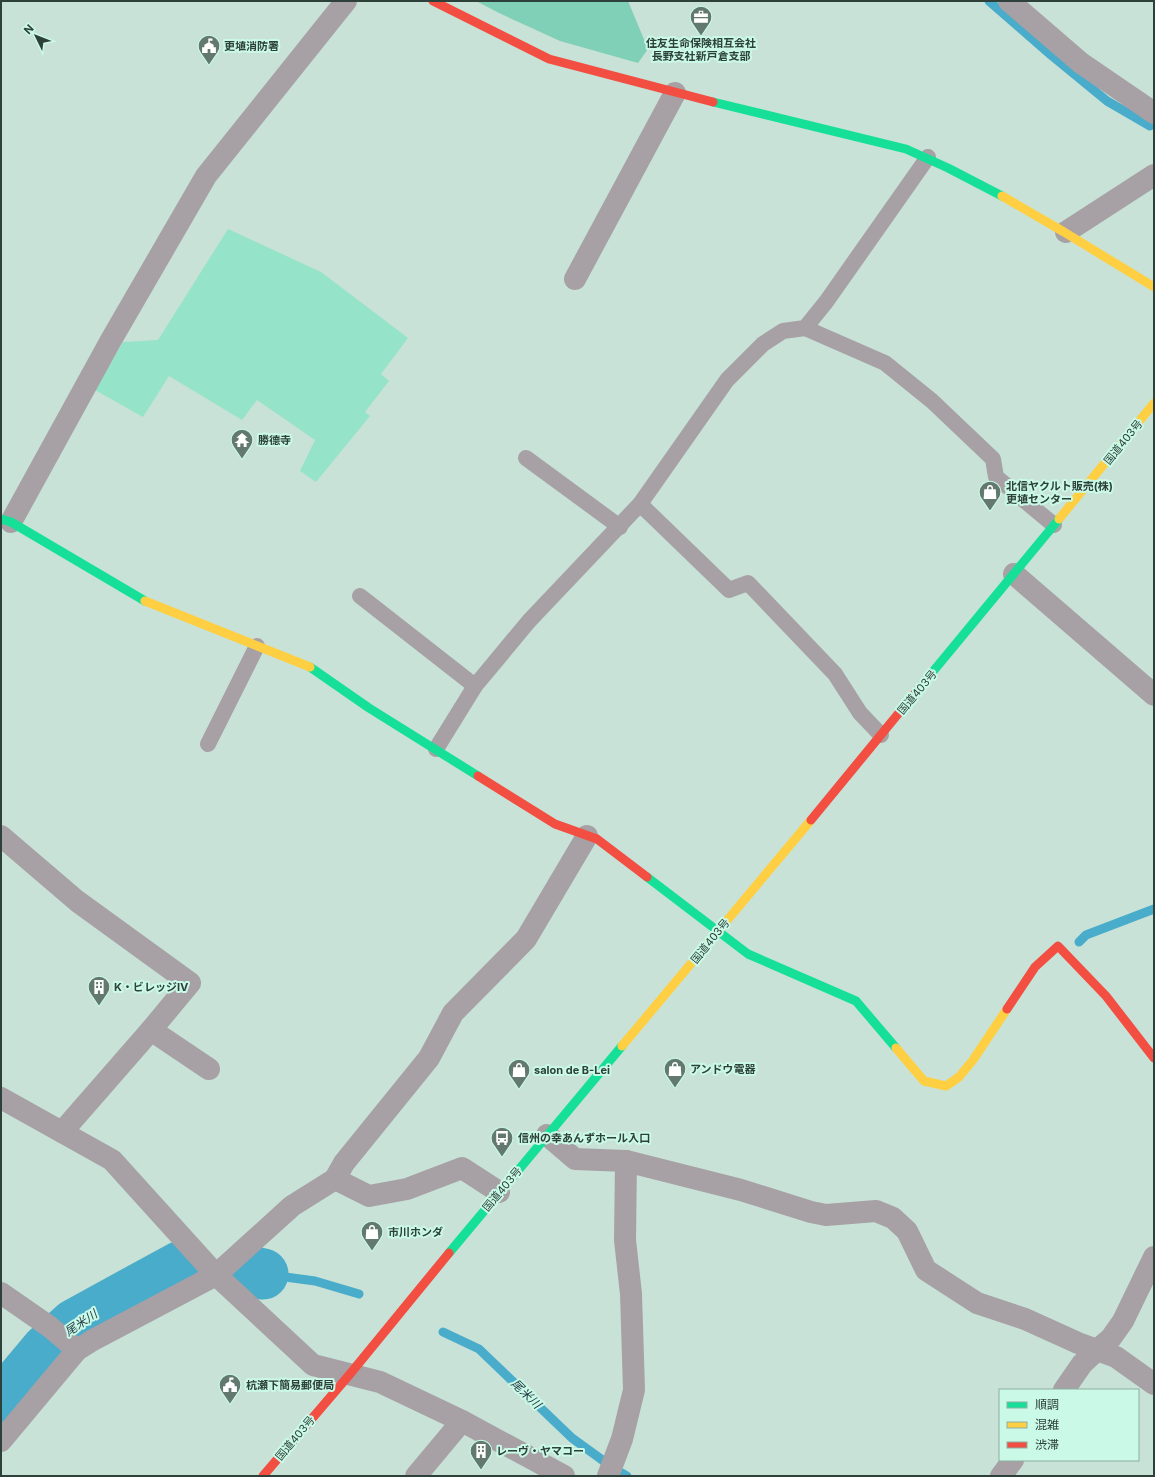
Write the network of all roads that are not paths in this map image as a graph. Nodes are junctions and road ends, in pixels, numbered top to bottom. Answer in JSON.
{"nodes":[{"id":1,"x":346,"y":1,"type":"edge"},
{"id":2,"x":433,"y":1,"type":"edge"},
{"id":3,"x":1008,"y":1,"type":"edge"},
{"id":4,"x":675,"y":93,"type":"junction"},
{"id":5,"x":1154,"y":113,"type":"edge"},
{"id":6,"x":928,"y":157,"type":"junction"},
{"id":7,"x":1154,"y":175,"type":"edge"},
{"id":8,"x":1066,"y":232,"type":"junction"},
{"id":9,"x":575,"y":279,"type":"dead end"},
{"id":10,"x":1154,"y":287,"type":"edge"},
{"id":11,"x":805,"y":328,"type":"junction"},
{"id":12,"x":1154,"y":404,"type":"edge"},
{"id":13,"x":526,"y":458,"type":"dead end"},
{"id":14,"x":640,"y":504,"type":"junction"},
{"id":15,"x":6,"y":521,"type":"edge"},
{"id":16,"x":1054,"y":525,"type":"junction"},
{"id":17,"x":620,"y":526,"type":"junction"},
{"id":18,"x":1014,"y":574,"type":"junction"},
{"id":19,"x":360,"y":596,"type":"dead end"},
{"id":20,"x":257,"y":646,"type":"junction"},
{"id":21,"x":475,"y":686,"type":"junction"},
{"id":22,"x":1154,"y":695,"type":"edge"},
{"id":23,"x":881,"y":735,"type":"junction"},
{"id":24,"x":208,"y":744,"type":"dead end"},
{"id":25,"x":436,"y":749,"type":"junction"},
{"id":26,"x":1,"y":836,"type":"edge"},
{"id":27,"x":587,"y":836,"type":"junction"},
{"id":28,"x":718,"y":932,"type":"junction"},
{"id":29,"x":151,"y":1030,"type":"junction"},
{"id":30,"x":1154,"y":1058,"type":"edge"},
{"id":31,"x":209,"y":1069,"type":"dead end"},
{"id":32,"x":1,"y":1098,"type":"edge"},
{"id":33,"x":62,"y":1132,"type":"junction"},
{"id":34,"x":547,"y":1135,"type":"junction"},
{"id":35,"x":626,"y":1161,"type":"junction"},
{"id":36,"x":335,"y":1179,"type":"junction"},
{"id":37,"x":499,"y":1192,"type":"junction"},
{"id":38,"x":1154,"y":1257,"type":"edge"},
{"id":39,"x":216,"y":1275,"type":"junction"},
{"id":40,"x":1,"y":1293,"type":"edge"},
{"id":41,"x":74,"y":1347,"type":"junction"},
{"id":42,"x":1097,"y":1350,"type":"junction"},
{"id":43,"x":350,"y":1374,"type":"junction"},
{"id":44,"x":1154,"y":1384,"type":"edge"},
{"id":45,"x":1065,"y":1389,"type":"edge"},
{"id":46,"x":462,"y":1421,"type":"junction"},
{"id":47,"x":1,"y":1441,"type":"edge"},
{"id":48,"x":1011,"y":1461,"type":"edge"},
{"id":49,"x":263,"y":1476,"type":"edge"},
{"id":50,"x":416,"y":1476,"type":"edge"},
{"id":51,"x":564,"y":1476,"type":"edge"},
{"id":52,"x":608,"y":1476,"type":"edge"},
{"id":53,"x":1001,"y":1476,"type":"edge"}],
"edges":[{"from":1,"to":15,"type":"street"},
{"from":2,"to":4,"type":"main road"},
{"from":3,"to":5,"type":"street"},
{"from":4,"to":6,"type":"main road"},
{"from":4,"to":9,"type":"street"},
{"from":6,"to":8,"type":"main road"},
{"from":6,"to":11,"type":"lane"},
{"from":7,"to":8,"type":"street"},
{"from":8,"to":10,"type":"main road"},
{"from":11,"to":14,"type":"lane"},
{"from":11,"to":16,"type":"lane"},
{"from":12,"to":16,"type":"main road","name":"国道403号"},
{"from":13,"to":17,"type":"lane"},
{"from":14,"to":17,"type":"lane"},
{"from":14,"to":23,"type":"lane"},
{"from":15,"to":20,"type":"main road"},
{"from":16,"to":18,"type":"main road","name":"国道403号"},
{"from":17,"to":21,"type":"lane"},
{"from":18,"to":22,"type":"street"},
{"from":18,"to":23,"type":"main road","name":"国道403号"},
{"from":19,"to":21,"type":"lane"},
{"from":20,"to":24,"type":"lane"},
{"from":20,"to":25,"type":"main road"},
{"from":21,"to":25,"type":"lane"},
{"from":23,"to":28,"type":"main road","name":"国道403号"},
{"from":25,"to":27,"type":"main road"},
{"from":26,"to":29,"type":"street"},
{"from":27,"to":28,"type":"main road"},
{"from":27,"to":36,"type":"street"},
{"from":28,"to":30,"type":"main road"},
{"from":28,"to":34,"type":"main road","name":"国道403号"},
{"from":29,"to":31,"type":"street"},
{"from":29,"to":33,"type":"street"},
{"from":32,"to":33,"type":"street"},
{"from":33,"to":39,"type":"street"},
{"from":34,"to":35,"type":"street"},
{"from":34,"to":37,"type":"main road","name":"国道403号"},
{"from":35,"to":42,"type":"street"},
{"from":35,"to":52,"type":"street"},
{"from":36,"to":37,"type":"street"},
{"from":36,"to":39,"type":"street"},
{"from":37,"to":43,"type":"main road","name":"国道403号"},
{"from":38,"to":42,"type":"street"},
{"from":39,"to":41,"type":"street"},
{"from":39,"to":43,"type":"street"},
{"from":40,"to":41,"type":"street"},
{"from":41,"to":47,"type":"street"},
{"from":42,"to":44,"type":"street"},
{"from":42,"to":45,"type":"street"},
{"from":43,"to":46,"type":"street"},
{"from":43,"to":49,"type":"main road","name":"国道403号"},
{"from":46,"to":50,"type":"street"},
{"from":46,"to":51,"type":"street"},
{"from":48,"to":53,"type":"street"}]}
